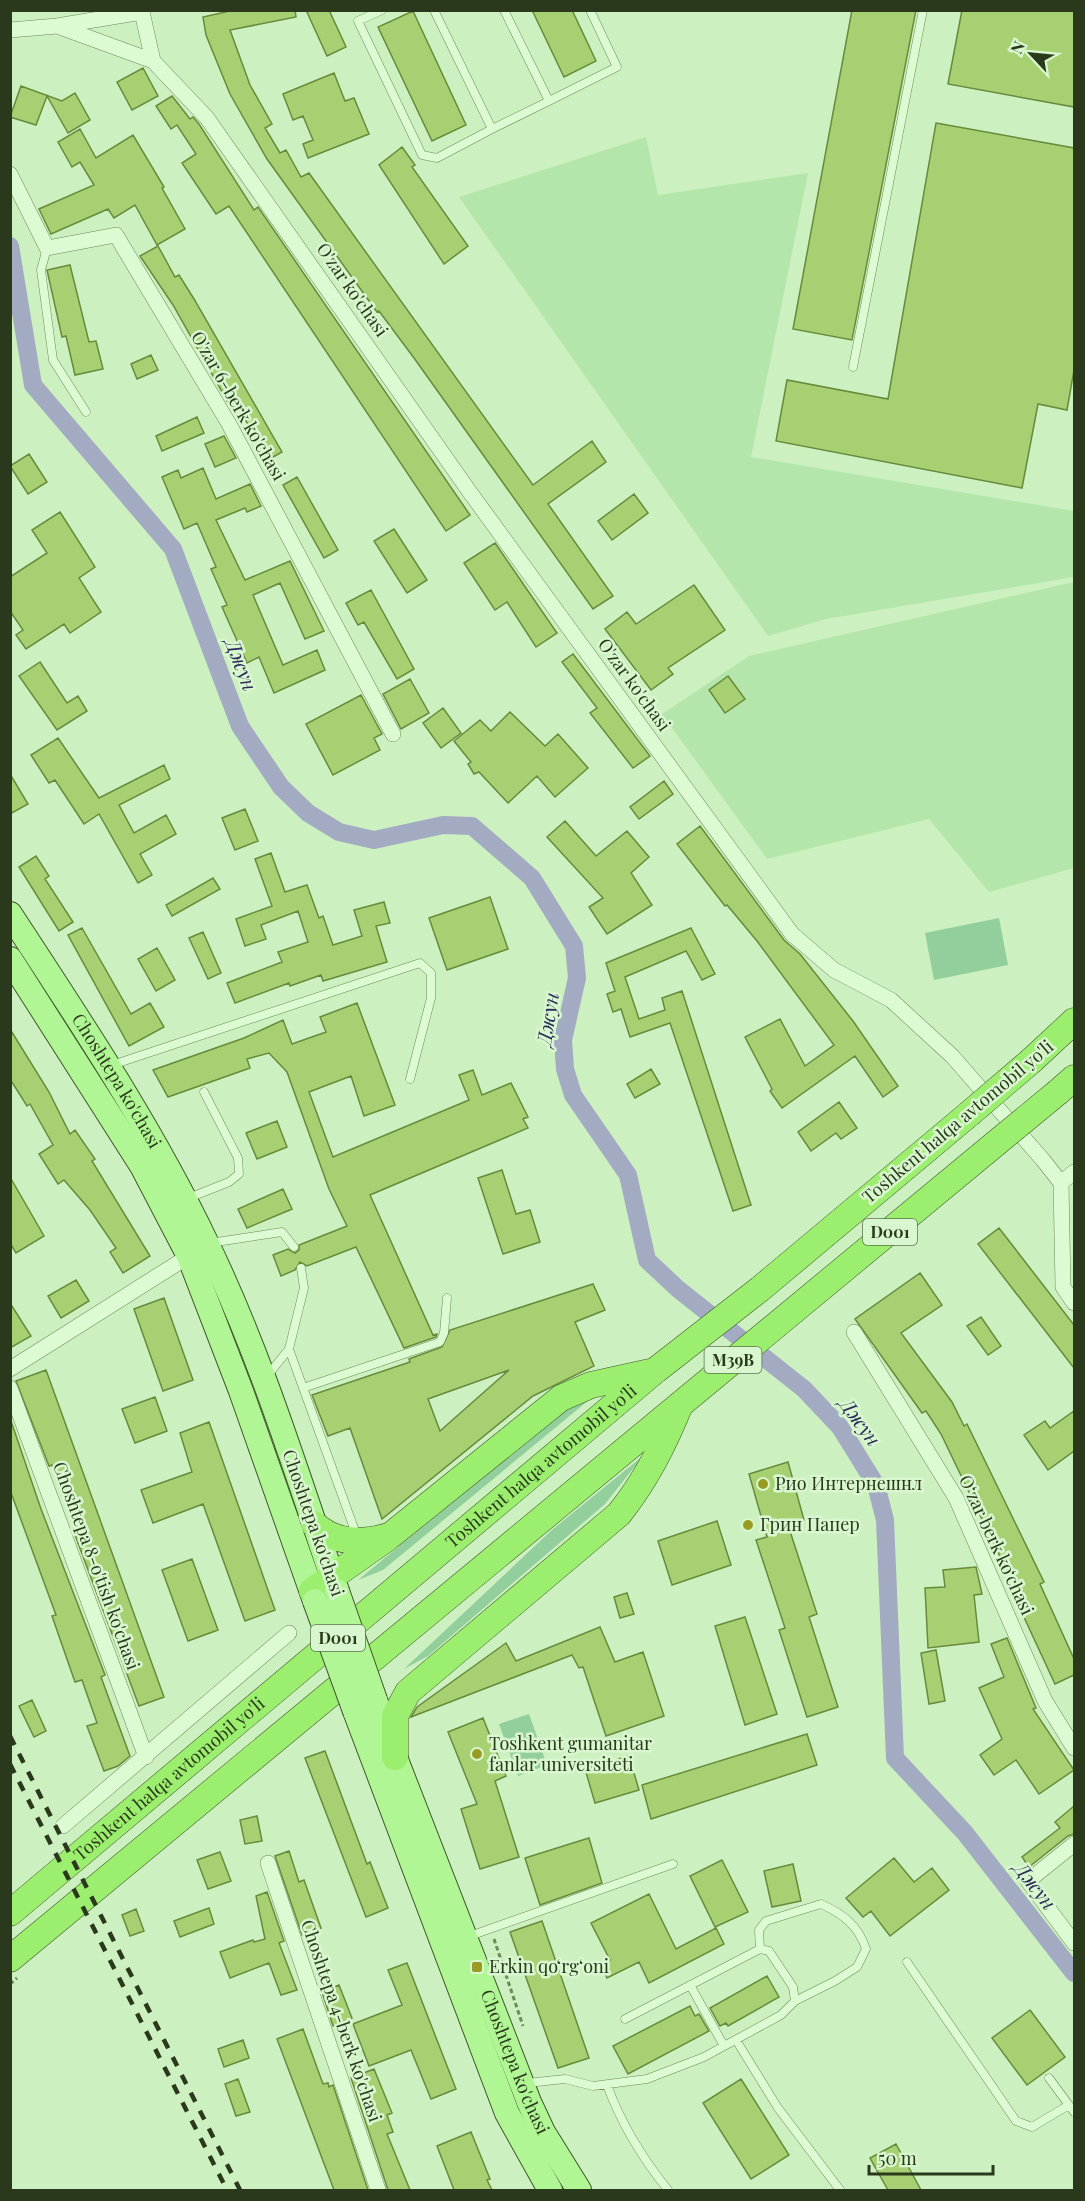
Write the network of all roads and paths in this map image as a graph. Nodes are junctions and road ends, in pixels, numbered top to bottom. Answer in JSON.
{"nodes":[{"id":1,"x":382,"y":10,"type":"edge"},
{"id":2,"x":504,"y":10,"type":"edge"},
{"id":3,"x":590,"y":10,"type":"edge"},
{"id":4,"x":922,"y":10,"type":"edge"},
{"id":5,"x":143,"y":11,"type":"edge"},
{"id":6,"x":434,"y":11,"type":"edge"},
{"id":7,"x":57,"y":26,"type":"junction"},
{"id":8,"x":10,"y":30,"type":"edge"},
{"id":9,"x":153,"y":61,"type":"junction"},
{"id":10,"x":549,"y":101,"type":"junction"},
{"id":11,"x":492,"y":129,"type":"junction"},
{"id":12,"x":10,"y":174,"type":"edge"},
{"id":13,"x":47,"y":248,"type":"junction"},
{"id":14,"x":853,"y":367,"type":"dead end"},
{"id":15,"x":86,"y":412,"type":"dead end"},
{"id":16,"x":393,"y":734,"type":"dead end"},
{"id":17,"x":10,"y":914,"type":"edge"},
{"id":18,"x":10,"y":959,"type":"edge"},
{"id":19,"x":1074,"y":1021,"type":"edge"},
{"id":20,"x":109,"y":1066,"type":"junction"},
{"id":21,"x":410,"y":1078,"type":"dead end"},
{"id":22,"x":1066,"y":1085,"type":"edge"},
{"id":23,"x":204,"y":1092,"type":"dead end"},
{"id":24,"x":1074,"y":1172,"type":"edge"},
{"id":25,"x":1061,"y":1183,"type":"junction"},
{"id":26,"x":185,"y":1199,"type":"junction"},
{"id":27,"x":294,"y":1247,"type":"dead end"},
{"id":28,"x":198,"y":1250,"type":"junction"},
{"id":29,"x":301,"y":1268,"type":"dead end"},
{"id":30,"x":447,"y":1298,"type":"dead end"},
{"id":31,"x":1074,"y":1303,"type":"edge"},
{"id":32,"x":784,"y":1319,"type":"joint"},
{"id":33,"x":854,"y":1332,"type":"dead end"},
{"id":34,"x":289,"y":1349,"type":"junction"},
{"id":35,"x":10,"y":1369,"type":"edge"},
{"id":36,"x":657,"y":1370,"type":"junction"},
{"id":37,"x":263,"y":1381,"type":"junction"},
{"id":38,"x":10,"y":1388,"type":"edge"},
{"id":39,"x":303,"y":1388,"type":"junction"},
{"id":40,"x":681,"y":1401,"type":"junction"},
{"id":41,"x":314,"y":1524,"type":"junction"},
{"id":42,"x":355,"y":1531,"type":"dead end"},
{"id":43,"x":391,"y":1535,"type":"junction"},
{"id":44,"x":324,"y":1590,"type":"junction"},
{"id":45,"x":289,"y":1633,"type":"dead end"},
{"id":46,"x":365,"y":1705,"type":"junction"},
{"id":47,"x":1074,"y":1748,"type":"edge"},
{"id":48,"x":146,"y":1757,"type":"junction"},
{"id":49,"x":395,"y":1757,"type":"junction"},
{"id":50,"x":63,"y":1826,"type":"dead end"},
{"id":51,"x":1074,"y":1844,"type":"edge"},
{"id":52,"x":268,"y":1863,"type":"dead end"},
{"id":53,"x":673,"y":1864,"type":"dead end"},
{"id":54,"x":10,"y":1913,"type":"edge"},
{"id":55,"x":490,"y":1928,"type":"junction"},
{"id":56,"x":465,"y":1937,"type":"junction"},
{"id":57,"x":1074,"y":1942,"type":"edge"},
{"id":58,"x":760,"y":1948,"type":"junction"},
{"id":59,"x":10,"y":1959,"type":"edge"},
{"id":60,"x":907,"y":1962,"type":"dead end"},
{"id":61,"x":690,"y":1985,"type":"junction"},
{"id":62,"x":795,"y":2001,"type":"junction"},
{"id":63,"x":625,"y":2019,"type":"dead end"},
{"id":64,"x":523,"y":2026,"type":"dead end"},
{"id":65,"x":736,"y":2040,"type":"junction"},
{"id":66,"x":724,"y":2046,"type":"junction"},
{"id":67,"x":1049,"y":2078,"type":"dead end"},
{"id":68,"x":522,"y":2084,"type":"junction"},
{"id":69,"x":608,"y":2085,"type":"junction"},
{"id":70,"x":1069,"y":2104,"type":"junction"},
{"id":71,"x":1074,"y":2112,"type":"edge"},
{"id":72,"x":562,"y":2164,"type":"junction"},
{"id":73,"x":542,"y":2186,"type":"edge"},
{"id":74,"x":378,"y":2190,"type":"edge"},
{"id":75,"x":579,"y":2190,"type":"edge"},
{"id":76,"x":668,"y":2190,"type":"edge"},
{"id":77,"x":840,"y":2190,"type":"edge"}],
"edges":[{"from":1,"to":11,"type":"lane"},
{"from":2,"to":10,"type":"lane"},
{"from":3,"to":10,"type":"lane"},
{"from":4,"to":14,"type":"lane"},
{"from":5,"to":7,"type":"street"},
{"from":5,"to":9,"type":"street"},
{"from":6,"to":11,"type":"lane"},
{"from":7,"to":8,"type":"street"},
{"from":7,"to":9,"type":"street"},
{"from":9,"to":25,"type":"street","name":"O'zar ko'chasi"},
{"from":10,"to":11,"type":"lane"},
{"from":12,"to":13,"type":"street"},
{"from":13,"to":15,"type":"lane"},
{"from":13,"to":16,"type":"street","name":"O'zar 6-berk ko'chasi"},
{"from":17,"to":20,"type":"main road","name":"Choshtepa ko'chasi"},
{"from":18,"to":28,"type":"main road","name":"Choshtepa ko'chasi"},
{"from":19,"to":36,"type":"highway","name":"Toshkent halqa avtomobil yo'li","number":"D001","bridge":true},
{"from":20,"to":21,"type":"lane"},
{"from":20,"to":26,"type":"main road","name":"Choshtepa ko'chasi"},
{"from":22,"to":32,"type":"highway","name":"Toshkent halqa avtomobil yo'li","number":"D001","bridge":true},
{"from":23,"to":26,"type":"lane"},
{"from":24,"to":25,"type":"street"},
{"from":25,"to":31,"type":"street"},
{"from":26,"to":28,"type":"main road","name":"Choshtepa ko'chasi"},
{"from":27,"to":28,"type":"lane"},
{"from":28,"to":35,"type":"street"},
{"from":28,"to":37,"type":"main road","name":"Choshtepa ko'chasi"},
{"from":28,"to":44,"type":"main road","name":"Choshtepa ko'chasi"},
{"from":29,"to":34,"type":"lane"},
{"from":30,"to":39,"type":"lane"},
{"from":32,"to":40,"type":"highway","name":"Toshkent halqa avtomobil yo'li","number":"M39B"},
{"from":33,"to":47,"type":"street","name":"Oʻzar berk koʻchasi"},
{"from":34,"to":37,"type":"lane"},
{"from":34,"to":39,"type":"lane"},
{"from":36,"to":43,"type":"highway"},
{"from":36,"to":54,"type":"highway","name":"Toshkent halqa avtomobil yo'li","number":"D001"},
{"from":37,"to":41,"type":"main road","name":"Choshtepa ko'chasi"},
{"from":38,"to":48,"type":"street","name":"Choshtepa 8-o'tish ko'chasi"},
{"from":39,"to":42,"type":"lane"},
{"from":40,"to":49,"type":"highway"},
{"from":40,"to":59,"type":"highway","name":"Toshkent halqa avtomobil yo'li","number":"D001"},
{"from":41,"to":43,"type":"highway"},
{"from":41,"to":44,"type":"main road","name":"Choshtepa ko'chasi"},
{"from":43,"to":44,"type":"highway"},
{"from":44,"to":46,"type":"main road","name":"Choshtepa ko'chasi","bridge":true},
{"from":45,"to":48,"type":"street"},
{"from":46,"to":49,"type":"main road","name":"Choshtepa ko'chasi"},
{"from":46,"to":73,"type":"main road","name":"Choshtepa ko'chasi"},
{"from":48,"to":50,"type":"street"},
{"from":49,"to":56,"type":"main road","name":"Choshtepa ko'chasi"},
{"from":51,"to":57,"type":"street"},
{"from":52,"to":74,"type":"street","name":"Choshtepa 4-berk ko'chasi"},
{"from":53,"to":55,"type":"lane"},
{"from":55,"to":56,"type":"lane"},
{"from":55,"to":64,"type":"path"},
{"from":56,"to":68,"type":"main road","name":"Choshtepa ko'chasi"},
{"from":58,"to":61,"type":"lane"},
{"from":58,"to":62,"type":"lane"},
{"from":58,"to":62,"type":"lane"},
{"from":60,"to":70,"type":"lane"},
{"from":61,"to":63,"type":"lane"},
{"from":61,"to":66,"type":"lane"},
{"from":62,"to":65,"type":"lane"},
{"from":65,"to":66,"type":"lane"},
{"from":65,"to":77,"type":"lane"},
{"from":66,"to":69,"type":"lane"},
{"from":67,"to":70,"type":"lane"},
{"from":68,"to":69,"type":"lane"},
{"from":68,"to":72,"type":"main road","name":"Choshtepa ko'chasi"},
{"from":69,"to":76,"type":"lane"},
{"from":70,"to":71,"type":"lane"},
{"from":72,"to":73,"type":"street"},
{"from":72,"to":75,"type":"main road","name":"Choshtepa ko'chasi"}]}
